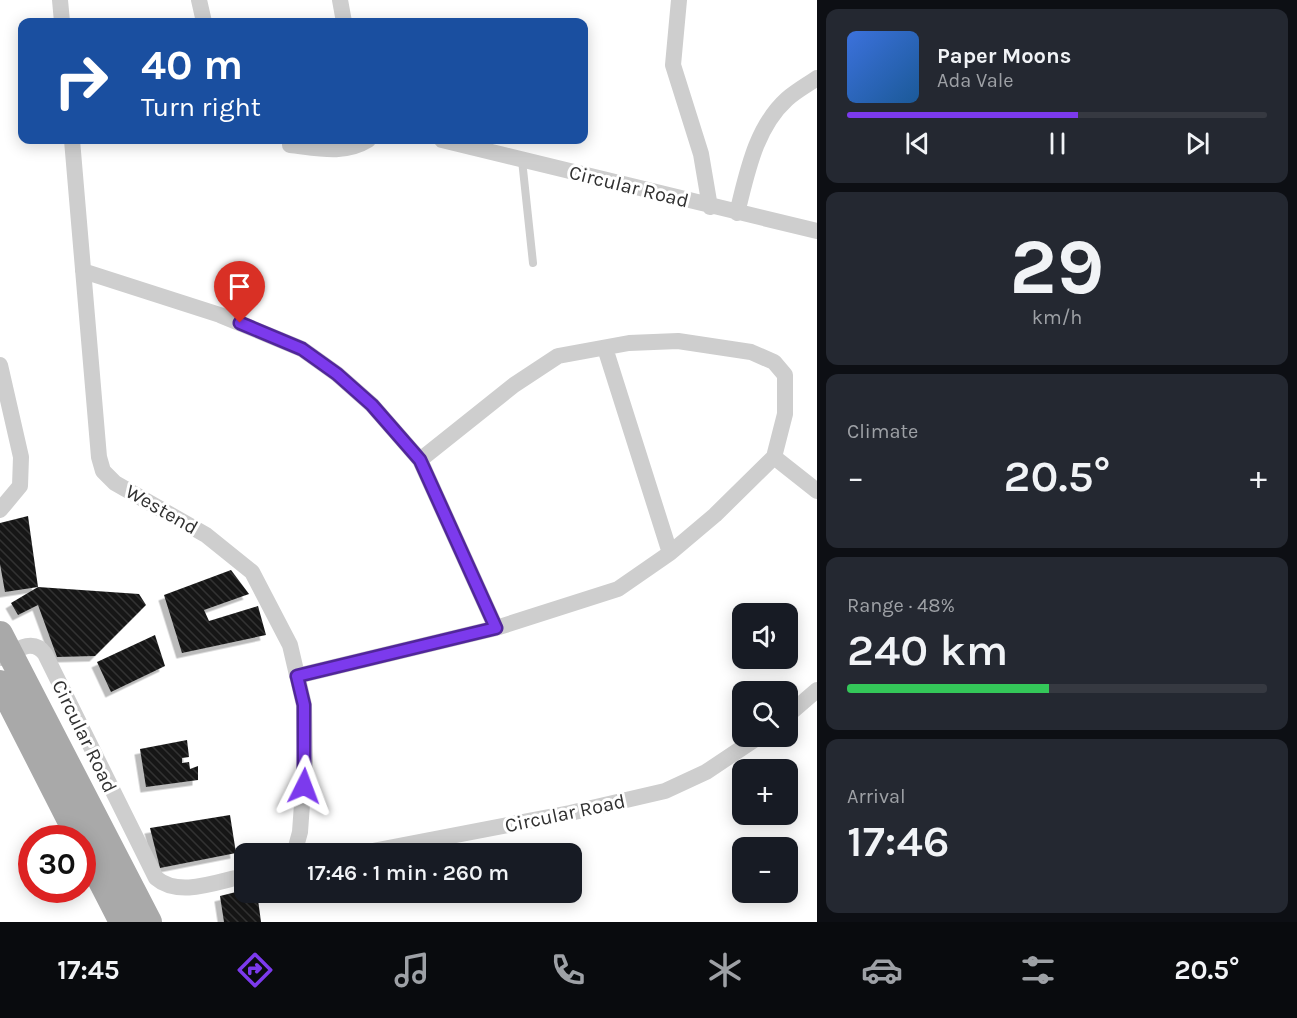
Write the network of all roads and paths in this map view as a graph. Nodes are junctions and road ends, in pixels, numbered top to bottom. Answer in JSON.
{"nodes":[{"id":1,"x":60,"y":0,"type":"edge"},
{"id":2,"x":199,"y":0,"type":"edge"},
{"id":3,"x":340,"y":0,"type":"edge"},
{"id":4,"x":678,"y":0,"type":"edge"},
{"id":5,"x":62,"y":18,"type":"edge"},
{"id":6,"x":203,"y":18,"type":"edge"},
{"id":7,"x":343,"y":18,"type":"edge"},
{"id":8,"x":817,"y":78,"type":"edge"},
{"id":9,"x":72,"y":144,"type":"edge"},
{"id":10,"x":362,"y":144,"type":"edge"},
{"id":11,"x":459,"y":144,"type":"edge"},
{"id":12,"x":290,"y":145,"type":"dead end"},
{"id":13,"x":522,"y":159,"type":"junction"},
{"id":14,"x":710,"y":207,"type":"junction"},
{"id":15,"x":737,"y":213,"type":"junction"},
{"id":16,"x":817,"y":231,"type":"edge"},
{"id":17,"x":533,"y":263,"type":"dead end"},
{"id":18,"x":83,"y":271,"type":"junction"},
{"id":19,"x":605,"y":348,"type":"junction"},
{"id":20,"x":0,"y":365,"type":"edge"},
{"id":21,"x":774,"y":457,"type":"junction"},
{"id":22,"x":420,"y":460,"type":"junction"},
{"id":23,"x":817,"y":491,"type":"edge"},
{"id":24,"x":0,"y":510,"type":"edge"},
{"id":25,"x":670,"y":553,"type":"junction"},
{"id":26,"x":496,"y":628,"type":"junction"},
{"id":27,"x":3,"y":649,"type":"edge"},
{"id":28,"x":297,"y":676,"type":"junction"},
{"id":29,"x":0,"y":683,"type":"edge"},
{"id":30,"x":817,"y":690,"type":"edge"},
{"id":31,"x":798,"y":706,"type":"edge"},
{"id":32,"x":744,"y":747,"type":"edge"},
{"id":33,"x":73,"y":825,"type":"edge"},
{"id":34,"x":297,"y":843,"type":"edge"},
{"id":35,"x":414,"y":843,"type":"edge"},
{"id":36,"x":96,"y":871,"type":"edge"},
{"id":37,"x":234,"y":878,"type":"edge"},
{"id":38,"x":122,"y":922,"type":"edge"},
{"id":39,"x":149,"y":922,"type":"edge"}],
"edges":[{"from":1,"to":5,"type":"street"},
{"from":2,"to":6,"type":"street"},
{"from":3,"to":7,"type":"street"},
{"from":4,"to":14,"type":"street"},
{"from":8,"to":15,"type":"street"},
{"from":9,"to":18,"type":"street","name":"Westend"},
{"from":10,"to":12,"type":"street"},
{"from":11,"to":13,"type":"street","name":"Circular Road"},
{"from":13,"to":14,"type":"street","name":"Circular Road"},
{"from":13,"to":17,"type":"lane"},
{"from":14,"to":15,"type":"street","name":"Circular Road"},
{"from":15,"to":16,"type":"street","name":"Circular Road"},
{"from":18,"to":22,"type":"street"},
{"from":18,"to":28,"type":"street","name":"Westend"},
{"from":19,"to":21,"type":"street"},
{"from":19,"to":22,"type":"street"},
{"from":19,"to":25,"type":"street"},
{"from":20,"to":24,"type":"street"},
{"from":21,"to":23,"type":"street"},
{"from":21,"to":25,"type":"street"},
{"from":22,"to":26,"type":"street"},
{"from":25,"to":26,"type":"street"},
{"from":26,"to":28,"type":"street"},
{"from":27,"to":37,"type":"street","name":"Circular Road"},
{"from":27,"to":39,"type":"main road"},
{"from":28,"to":34,"type":"street","name":"Westend"},
{"from":29,"to":33,"type":"main road"},
{"from":30,"to":31,"type":"street"},
{"from":32,"to":35,"type":"street","name":"Circular Road"},
{"from":36,"to":38,"type":"main road"}]}
